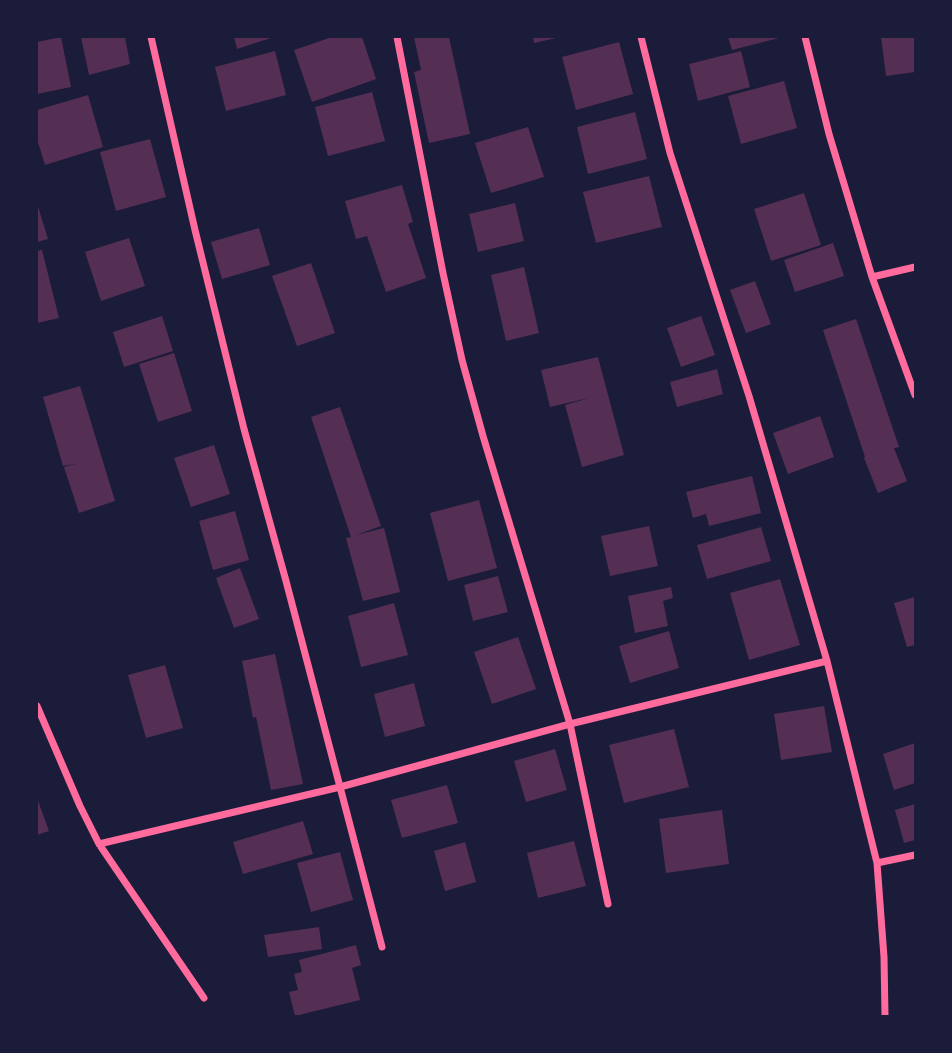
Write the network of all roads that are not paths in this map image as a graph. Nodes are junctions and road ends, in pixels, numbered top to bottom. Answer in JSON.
{"nodes":[{"id":1,"x":151,"y":37,"type":"edge"},
{"id":2,"x":397,"y":37,"type":"edge"},
{"id":3,"x":641,"y":37,"type":"edge"},
{"id":4,"x":805,"y":37,"type":"edge"},
{"id":5,"x":915,"y":267,"type":"edge"},
{"id":6,"x":872,"y":277,"type":"junction"},
{"id":7,"x":915,"y":395,"type":"edge"},
{"id":8,"x":827,"y":661,"type":"junction"},
{"id":9,"x":37,"y":706,"type":"edge"},
{"id":10,"x":570,"y":724,"type":"junction"},
{"id":11,"x":340,"y":787,"type":"junction"},
{"id":12,"x":99,"y":844,"type":"junction"},
{"id":13,"x":915,"y":855,"type":"edge"},
{"id":14,"x":877,"y":863,"type":"junction"},
{"id":15,"x":608,"y":904,"type":"dead end"},
{"id":16,"x":382,"y":947,"type":"dead end"},
{"id":17,"x":204,"y":998,"type":"dead end"},
{"id":18,"x":886,"y":1016,"type":"edge"}],
"edges":[{"from":1,"to":11,"type":"street"},
{"from":2,"to":10,"type":"street"},
{"from":3,"to":8,"type":"street"},
{"from":4,"to":6,"type":"street"},
{"from":5,"to":6,"type":"street"},
{"from":6,"to":7,"type":"street"},
{"from":8,"to":10,"type":"street"},
{"from":8,"to":14,"type":"street"},
{"from":9,"to":12,"type":"street"},
{"from":10,"to":11,"type":"street"},
{"from":10,"to":15,"type":"street"},
{"from":11,"to":12,"type":"street"},
{"from":11,"to":16,"type":"street"},
{"from":12,"to":17,"type":"street"},
{"from":13,"to":14,"type":"street"},
{"from":14,"to":18,"type":"street"}]}
